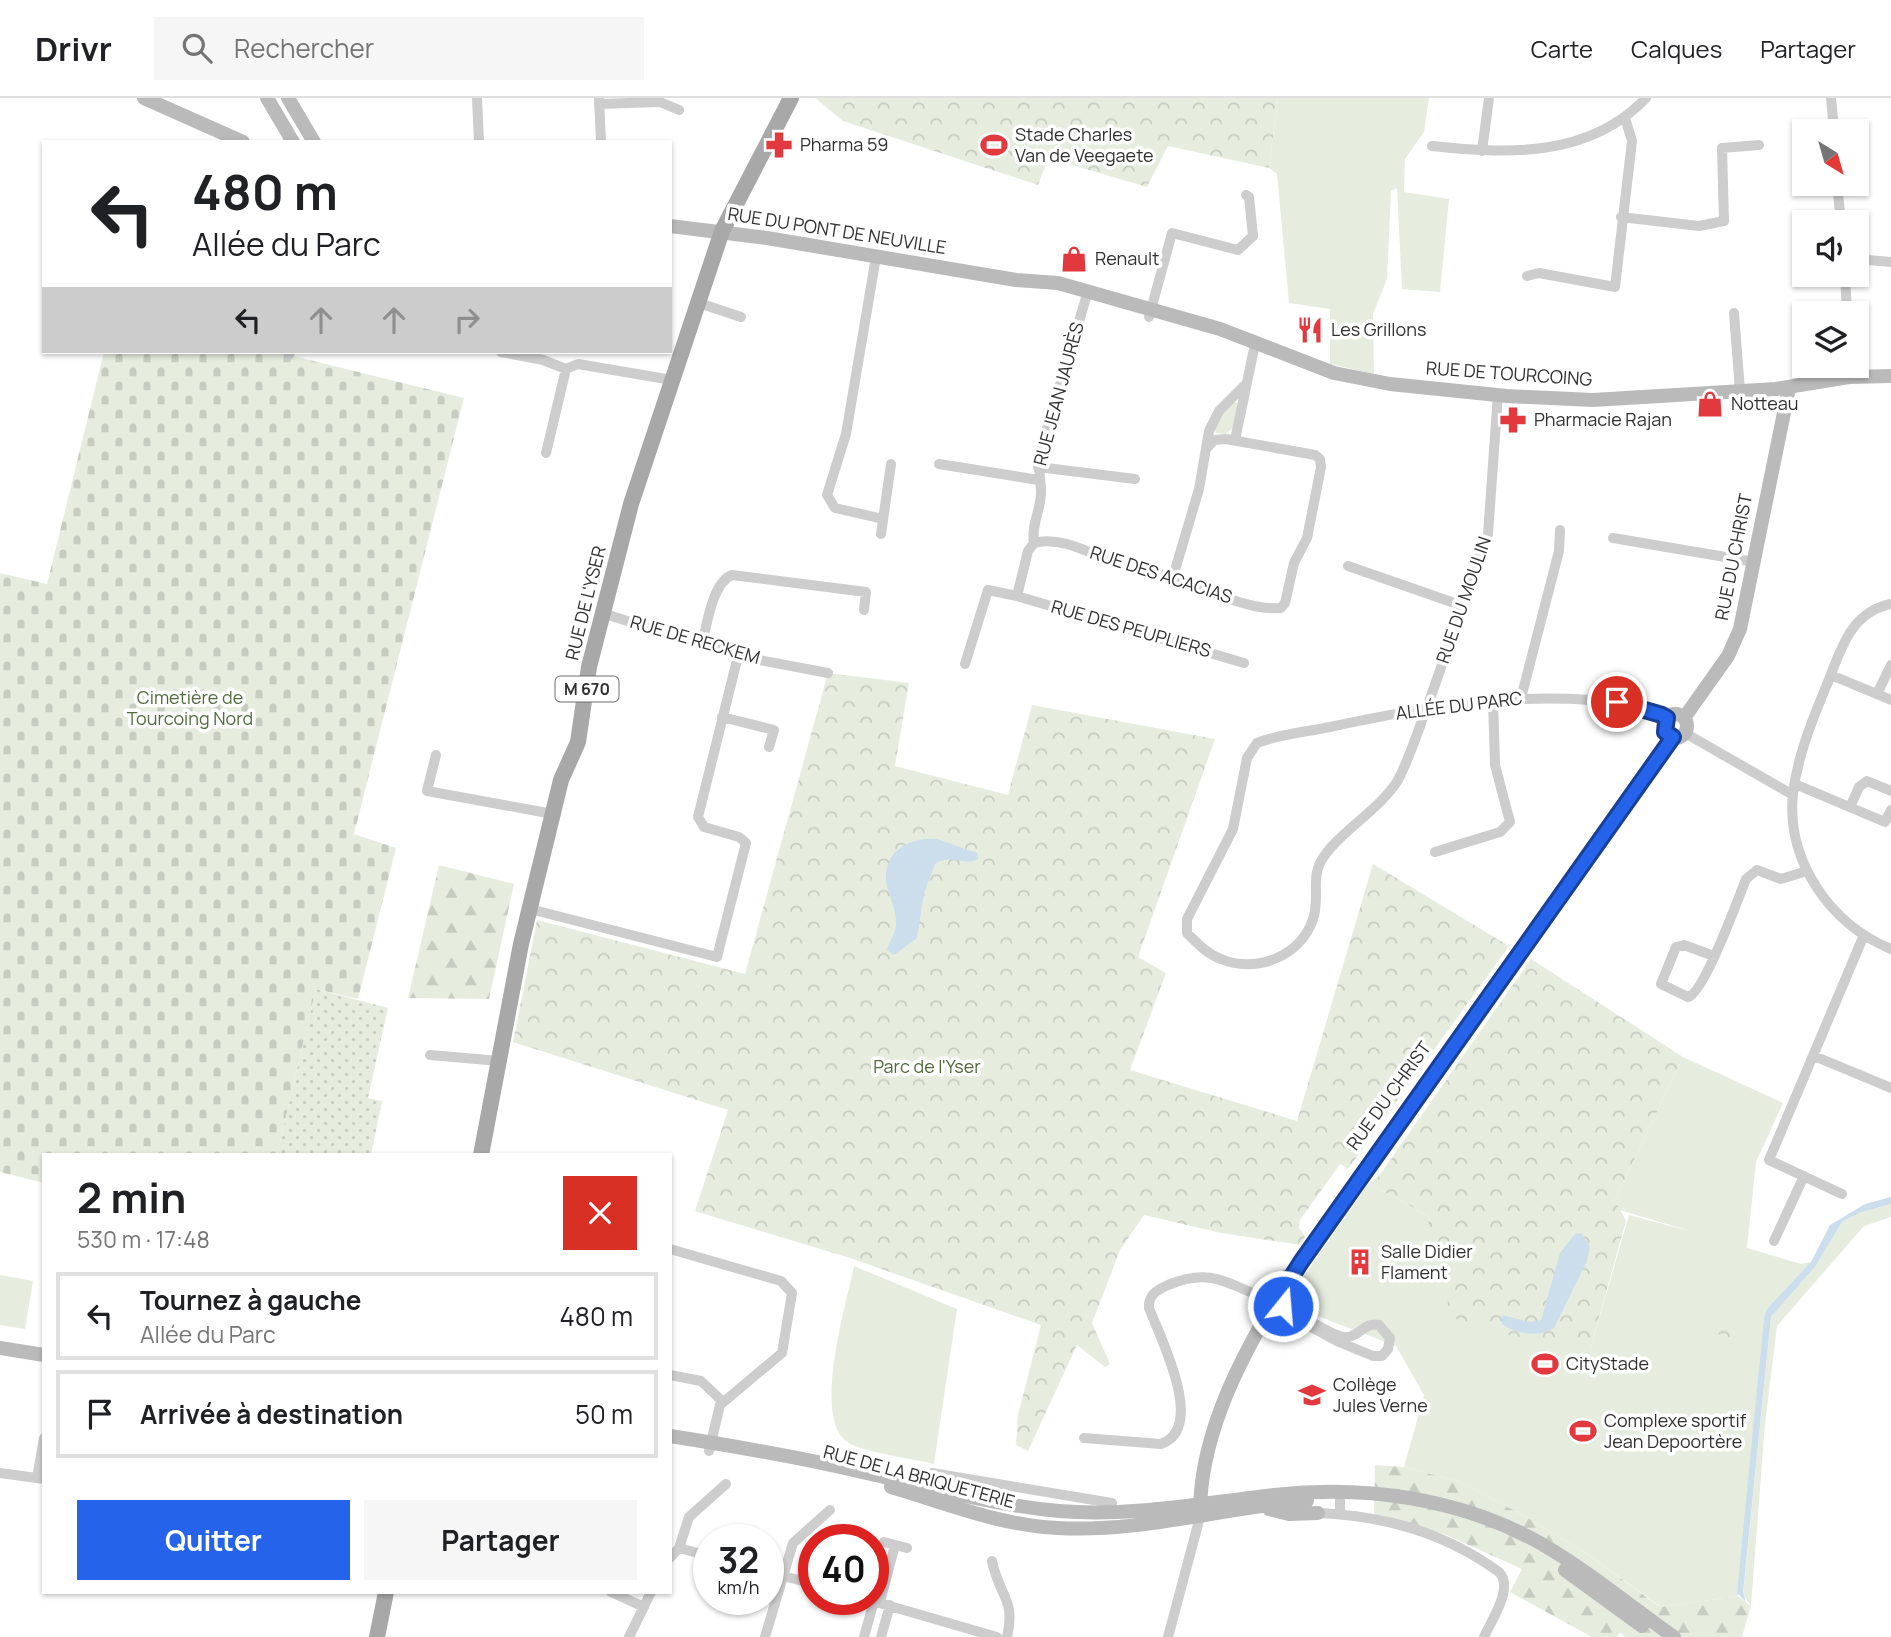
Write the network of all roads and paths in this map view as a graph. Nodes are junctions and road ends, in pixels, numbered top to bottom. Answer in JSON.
{"nodes":[{"id":1,"x":144,"y":98,"type":"edge"},
{"id":2,"x":267,"y":98,"type":"edge"},
{"id":3,"x":288,"y":98,"type":"edge"},
{"id":4,"x":477,"y":98,"type":"edge"},
{"id":5,"x":791,"y":98,"type":"edge"},
{"id":6,"x":1489,"y":98,"type":"edge"},
{"id":7,"x":1646,"y":98,"type":"edge"},
{"id":8,"x":1831,"y":98,"type":"edge"},
{"id":9,"x":599,"y":101,"type":"edge"},
{"id":10,"x":679,"y":110,"type":"dead end"},
{"id":11,"x":1625,"y":118,"type":"junction"},
{"id":12,"x":1833,"y":119,"type":"edge"},
{"id":13,"x":238,"y":140,"type":"edge"},
{"id":14,"x":292,"y":140,"type":"edge"},
{"id":15,"x":313,"y":140,"type":"edge"},
{"id":16,"x":479,"y":140,"type":"edge"},
{"id":17,"x":600,"y":140,"type":"edge"},
{"id":18,"x":1759,"y":145,"type":"dead end"},
{"id":19,"x":1432,"y":146,"type":"dead end"},
{"id":20,"x":1482,"y":151,"type":"junction"},
{"id":21,"x":1246,"y":195,"type":"dead end"},
{"id":22,"x":1621,"y":217,"type":"junction"},
{"id":23,"x":672,"y":226,"type":"edge"},
{"id":24,"x":722,"y":231,"type":"junction"},
{"id":25,"x":876,"y":257,"type":"junction"},
{"id":26,"x":1869,"y":260,"type":"edge"},
{"id":27,"x":1891,"y":262,"type":"edge"},
{"id":28,"x":1527,"y":276,"type":"dead end"},
{"id":29,"x":998,"y":277,"type":"joint"},
{"id":30,"x":1086,"y":296,"type":"junction"},
{"id":31,"x":699,"y":303,"type":"junction"},
{"id":32,"x":1734,"y":313,"type":"dead end"},
{"id":33,"x":1150,"y":314,"type":"junction"},
{"id":34,"x":741,"y":317,"type":"dead end"},
{"id":35,"x":1255,"y":344,"type":"junction"},
{"id":36,"x":512,"y":354,"type":"edge"},
{"id":37,"x":566,"y":369,"type":"junction"},
{"id":38,"x":1869,"y":373,"type":"edge"},
{"id":39,"x":1891,"y":376,"type":"edge"},
{"id":40,"x":1824,"y":378,"type":"edge"},
{"id":41,"x":672,"y":380,"type":"junction"},
{"id":42,"x":1246,"y":384,"type":"junction"},
{"id":43,"x":1789,"y":388,"type":"junction"},
{"id":44,"x":1740,"y":391,"type":"junction"},
{"id":45,"x":1498,"y":394,"type":"junction"},
{"id":46,"x":1235,"y":440,"type":"junction"},
{"id":47,"x":1207,"y":448,"type":"junction"},
{"id":48,"x":546,"y":453,"type":"dead end"},
{"id":49,"x":891,"y":464,"type":"dead end"},
{"id":50,"x":939,"y":464,"type":"dead end"},
{"id":51,"x":1038,"y":467,"type":"junction"},
{"id":52,"x":1135,"y":479,"type":"dead end"},
{"id":53,"x":1039,"y":480,"type":"junction"},
{"id":54,"x":883,"y":519,"type":"junction"},
{"id":55,"x":1560,"y":530,"type":"dead end"},
{"id":56,"x":881,"y":534,"type":"dead end"},
{"id":57,"x":1613,"y":538,"type":"dead end"},
{"id":58,"x":1034,"y":543,"type":"junction"},
{"id":59,"x":1755,"y":562,"type":"junction"},
{"id":60,"x":1348,"y":566,"type":"dead end"},
{"id":61,"x":1173,"y":577,"type":"junction"},
{"id":62,"x":1017,"y":596,"type":"junction"},
{"id":63,"x":1891,"y":604,"type":"edge"},
{"id":64,"x":1463,"y":606,"type":"junction"},
{"id":65,"x":864,"y":610,"type":"dead end"},
{"id":66,"x":602,"y":613,"type":"junction"},
{"id":67,"x":702,"y":644,"type":"junction"},
{"id":68,"x":738,"y":656,"type":"junction"},
{"id":69,"x":1244,"y":663,"type":"dead end"},
{"id":70,"x":965,"y":664,"type":"dead end"},
{"id":71,"x":1891,"y":665,"type":"edge"},
{"id":72,"x":828,"y":673,"type":"dead end"},
{"id":73,"x":1830,"y":675,"type":"junction"},
{"id":74,"x":1877,"y":694,"type":"junction"},
{"id":75,"x":1521,"y":698,"type":"junction"},
{"id":76,"x":1493,"y":699,"type":"junction"},
{"id":77,"x":1891,"y":700,"type":"edge"},
{"id":78,"x":1427,"y":706,"type":"junction"},
{"id":79,"x":722,"y":717,"type":"junction"},
{"id":80,"x":1667,"y":718,"type":"joint"},
{"id":81,"x":1681,"y":730,"type":"junction"},
{"id":82,"x":769,"y":747,"type":"dead end"},
{"id":83,"x":436,"y":755,"type":"dead end"},
{"id":84,"x":1794,"y":790,"type":"junction"},
{"id":85,"x":1891,"y":791,"type":"edge"},
{"id":86,"x":1850,"y":807,"type":"junction"},
{"id":87,"x":1891,"y":810,"type":"edge"},
{"id":88,"x":553,"y":814,"type":"junction"},
{"id":89,"x":1435,"y":852,"type":"dead end"},
{"id":90,"x":1807,"y":871,"type":"junction"},
{"id":91,"x":530,"y":909,"type":"junction"},
{"id":92,"x":1187,"y":933,"type":"joint"},
{"id":93,"x":1864,"y":935,"type":"junction"},
{"id":94,"x":1891,"y":949,"type":"edge"},
{"id":95,"x":1714,"y":956,"type":"junction"},
{"id":96,"x":429,"y":1055,"type":"dead end"},
{"id":97,"x":1814,"y":1056,"type":"junction"},
{"id":98,"x":499,"y":1061,"type":"junction"},
{"id":99,"x":1891,"y":1088,"type":"edge"},
{"id":100,"x":481,"y":1153,"type":"edge"},
{"id":101,"x":1804,"y":1177,"type":"junction"},
{"id":102,"x":1842,"y":1194,"type":"dead end"},
{"id":103,"x":1774,"y":1241,"type":"dead end"},
{"id":104,"x":672,"y":1250,"type":"edge"},
{"id":105,"x":1274,"y":1302,"type":"junction"},
{"id":106,"x":0,"y":1348,"type":"edge"},
{"id":107,"x":42,"y":1355,"type":"edge"},
{"id":108,"x":672,"y":1375,"type":"edge"},
{"id":109,"x":723,"y":1402,"type":"junction"},
{"id":110,"x":672,"y":1436,"type":"edge"},
{"id":111,"x":1084,"y":1438,"type":"dead end"},
{"id":112,"x":672,"y":1445,"type":"edge"},
{"id":113,"x":710,"y":1446,"type":"junction"},
{"id":114,"x":42,"y":1458,"type":"edge"},
{"id":115,"x":0,"y":1473,"type":"edge"},
{"id":116,"x":40,"y":1479,"type":"edge"},
{"id":117,"x":726,"y":1485,"type":"dead end"},
{"id":118,"x":924,"y":1486,"type":"junction"},
{"id":119,"x":890,"y":1487,"type":"junction"},
{"id":120,"x":936,"y":1502,"type":"junction"},
{"id":121,"x":1337,"y":1502,"type":"junction"},
{"id":122,"x":1112,"y":1503,"type":"dead end"},
{"id":123,"x":1264,"y":1507,"type":"junction"},
{"id":124,"x":830,"y":1510,"type":"dead end"},
{"id":125,"x":1200,"y":1511,"type":"junction"},
{"id":126,"x":1318,"y":1513,"type":"joint"},
{"id":127,"x":895,"y":1545,"type":"dead end"},
{"id":128,"x":679,"y":1548,"type":"junction"},
{"id":129,"x":693,"y":1552,"type":"edge"},
{"id":130,"x":672,"y":1556,"type":"edge"},
{"id":131,"x":992,"y":1561,"type":"dead end"},
{"id":132,"x":889,"y":1565,"type":"edge"},
{"id":133,"x":784,"y":1573,"type":"edge"},
{"id":134,"x":386,"y":1594,"type":"edge"},
{"id":135,"x":615,"y":1594,"type":"edge"},
{"id":136,"x":650,"y":1594,"type":"edge"},
{"id":137,"x":889,"y":1605,"type":"edge"},
{"id":138,"x":644,"y":1607,"type":"junction"},
{"id":139,"x":771,"y":1615,"type":"edge"},
{"id":140,"x":873,"y":1615,"type":"edge"},
{"id":141,"x":879,"y":1615,"type":"edge"},
{"id":142,"x":377,"y":1637,"type":"edge"},
{"id":143,"x":629,"y":1637,"type":"edge"},
{"id":144,"x":765,"y":1637,"type":"edge"},
{"id":145,"x":864,"y":1637,"type":"edge"},
{"id":146,"x":881,"y":1637,"type":"edge"},
{"id":147,"x":997,"y":1637,"type":"edge"},
{"id":148,"x":1007,"y":1637,"type":"edge"},
{"id":149,"x":1168,"y":1637,"type":"edge"},
{"id":150,"x":1484,"y":1637,"type":"edge"},
{"id":151,"x":1658,"y":1637,"type":"edge"},
{"id":152,"x":1674,"y":1637,"type":"edge"}],
"edges":[{"from":1,"to":13,"type":"street"},
{"from":2,"to":14,"type":"street"},
{"from":3,"to":15,"type":"street"},
{"from":4,"to":16,"type":"street"},
{"from":5,"to":24,"type":"main road","number":"M 670"},
{"from":6,"to":20,"type":"street"},
{"from":7,"to":11,"type":"street"},
{"from":8,"to":12,"type":"street"},
{"from":9,"to":10,"type":"street"},
{"from":9,"to":17,"type":"street"},
{"from":11,"to":20,"type":"street"},
{"from":11,"to":22,"type":"street"},
{"from":18,"to":22,"type":"street"},
{"from":19,"to":20,"type":"street"},
{"from":21,"to":33,"type":"street"},
{"from":22,"to":28,"type":"street"},
{"from":23,"to":24,"type":"street","name":"RUE DU PONT DE NEUVILLE"},
{"from":24,"to":25,"type":"street","name":"RUE DU PONT DE NEUVILLE"},
{"from":24,"to":31,"type":"main road","name":"RUE DE L'YSER","number":"M 670"},
{"from":25,"to":29,"type":"street","name":"RUE DU PONT DE NEUVILLE"},
{"from":25,"to":54,"type":"street"},
{"from":26,"to":27,"type":"street"},
{"from":29,"to":30,"type":"street","name":"RUE DE TOURCOING"},
{"from":30,"to":33,"type":"street","name":"RUE DE TOURCOING"},
{"from":30,"to":51,"type":"street","name":"RUE JEAN JAURÈS"},
{"from":31,"to":34,"type":"street"},
{"from":31,"to":41,"type":"main road","name":"RUE DE L'YSER","number":"M 670"},
{"from":32,"to":44,"type":"street"},
{"from":33,"to":35,"type":"street","name":"RUE DE TOURCOING"},
{"from":35,"to":42,"type":"street"},
{"from":35,"to":45,"type":"street","name":"RUE DE TOURCOING"},
{"from":36,"to":37,"type":"street"},
{"from":37,"to":41,"type":"street"},
{"from":37,"to":48,"type":"street"},
{"from":38,"to":39,"type":"street","name":"RUE DE TOURCOING"},
{"from":40,"to":43,"type":"street","name":"RUE DE TOURCOING"},
{"from":41,"to":66,"type":"main road","name":"RUE DE L'YSER","number":"M 670"},
{"from":42,"to":46,"type":"street"},
{"from":42,"to":47,"type":"street"},
{"from":43,"to":44,"type":"street","name":"RUE DE TOURCOING"},
{"from":43,"to":59,"type":"street","name":"RUE DU CHRIST"},
{"from":44,"to":45,"type":"street","name":"RUE DE TOURCOING"},
{"from":45,"to":64,"type":"street","name":"RUE DU MOULIN"},
{"from":46,"to":47,"type":"street"},
{"from":46,"to":61,"type":"street","name":"RUE DES ACACIAS"},
{"from":47,"to":61,"type":"street"},
{"from":49,"to":54,"type":"street"},
{"from":50,"to":53,"type":"street"},
{"from":51,"to":52,"type":"street"},
{"from":51,"to":53,"type":"street","name":"RUE JEAN JAURÈS"},
{"from":53,"to":58,"type":"street","name":"RUE JEAN JAURÈS"},
{"from":54,"to":56,"type":"street"},
{"from":55,"to":75,"type":"street"},
{"from":57,"to":59,"type":"street"},
{"from":58,"to":61,"type":"street","name":"RUE DES ACACIAS"},
{"from":58,"to":62,"type":"street","name":"RUE JEAN JAURÈS"},
{"from":59,"to":81,"type":"street","name":"RUE DU CHRIST"},
{"from":60,"to":64,"type":"street"},
{"from":62,"to":69,"type":"street","name":"RUE DES PEUPLIERS"},
{"from":62,"to":70,"type":"street"},
{"from":63,"to":73,"type":"street"},
{"from":64,"to":78,"type":"street","name":"RUE DU MOULIN"},
{"from":65,"to":67,"type":"street"},
{"from":66,"to":67,"type":"street","name":"RUE DE RECKEM"},
{"from":66,"to":88,"type":"main road","name":"RUE DE L'YSER","number":"M 670"},
{"from":67,"to":68,"type":"street","name":"RUE DE RECKEM"},
{"from":68,"to":72,"type":"street","name":"RUE DE RECKEM"},
{"from":68,"to":79,"type":"street"},
{"from":71,"to":74,"type":"street"},
{"from":73,"to":74,"type":"street"},
{"from":73,"to":84,"type":"street"},
{"from":74,"to":77,"type":"street"},
{"from":75,"to":76,"type":"street","name":"ALLÉE DU PARC"},
{"from":75,"to":80,"type":"street","name":"ALLÉE DU PARC"},
{"from":76,"to":78,"type":"street","name":"ALLÉE DU PARC"},
{"from":76,"to":89,"type":"street"},
{"from":78,"to":92,"type":"street","name":"ALLÉE DU PARC"},
{"from":78,"to":92,"type":"street","name":"RUE DU MOULIN"},
{"from":79,"to":82,"type":"street"},
{"from":79,"to":91,"type":"street"},
{"from":80,"to":81,"type":"street"},
{"from":81,"to":84,"type":"street"},
{"from":81,"to":105,"type":"street","name":"RUE DU CHRIST"},
{"from":83,"to":88,"type":"street"},
{"from":84,"to":86,"type":"street"},
{"from":84,"to":90,"type":"street"},
{"from":85,"to":86,"type":"street"},
{"from":86,"to":87,"type":"street"},
{"from":88,"to":91,"type":"main road","name":"RUE DE L'YSER","number":"M 670"},
{"from":90,"to":93,"type":"street"},
{"from":90,"to":95,"type":"street"},
{"from":91,"to":98,"type":"main road","name":"RUE DE L'YSER","number":"M 670"},
{"from":93,"to":94,"type":"street"},
{"from":93,"to":97,"type":"street"},
{"from":95,"to":95,"type":"street"},
{"from":96,"to":98,"type":"street"},
{"from":97,"to":99,"type":"street"},
{"from":97,"to":101,"type":"street"},
{"from":98,"to":100,"type":"main road","name":"RUE DE L'YSER","number":"M 670"},
{"from":101,"to":102,"type":"street"},
{"from":101,"to":103,"type":"street"},
{"from":104,"to":109,"type":"street"},
{"from":105,"to":105,"type":"street"},
{"from":105,"to":111,"type":"street"},
{"from":105,"to":125,"type":"street","name":"RUE DU CHRIST"},
{"from":106,"to":107,"type":"street"},
{"from":108,"to":109,"type":"street"},
{"from":109,"to":113,"type":"street"},
{"from":110,"to":113,"type":"street","name":"RUE DE LA BRIQUETERIE"},
{"from":112,"to":113,"type":"street","name":"RUE DE LA BRIQUETERIE"},
{"from":113,"to":118,"type":"street","name":"RUE DE LA BRIQUETERIE"},
{"from":113,"to":119,"type":"street","name":"RUE DE LA BRIQUETERIE"},
{"from":114,"to":116,"type":"street"},
{"from":115,"to":116,"type":"street"},
{"from":117,"to":128,"type":"street"},
{"from":118,"to":119,"type":"street"},
{"from":118,"to":120,"type":"street"},
{"from":118,"to":122,"type":"street","name":"RUE DE LA BRIQUETERIE"},
{"from":118,"to":125,"type":"street","name":"RUE DE LA BRIQUETERIE"},
{"from":119,"to":120,"type":"street","name":"RUE DE LA BRIQUETERIE"},
{"from":120,"to":125,"type":"street","name":"RUE DE LA BRIQUETERIE"},
{"from":121,"to":123,"type":"street"},
{"from":121,"to":125,"type":"street"},
{"from":121,"to":126,"type":"street"},
{"from":121,"to":150,"type":"street"},
{"from":121,"to":151,"type":"street"},
{"from":121,"to":152,"type":"street"},
{"from":123,"to":125,"type":"street"},
{"from":123,"to":126,"type":"street"},
{"from":124,"to":133,"type":"street"},
{"from":125,"to":149,"type":"street"},
{"from":127,"to":132,"type":"street"},
{"from":128,"to":129,"type":"street"},
{"from":128,"to":130,"type":"street"},
{"from":131,"to":148,"type":"street"},
{"from":134,"to":142,"type":"main road"},
{"from":135,"to":138,"type":"street"},
{"from":136,"to":138,"type":"street"},
{"from":137,"to":147,"type":"street"},
{"from":138,"to":143,"type":"street"},
{"from":139,"to":144,"type":"street"},
{"from":140,"to":145,"type":"street"},
{"from":141,"to":146,"type":"street"}]}
